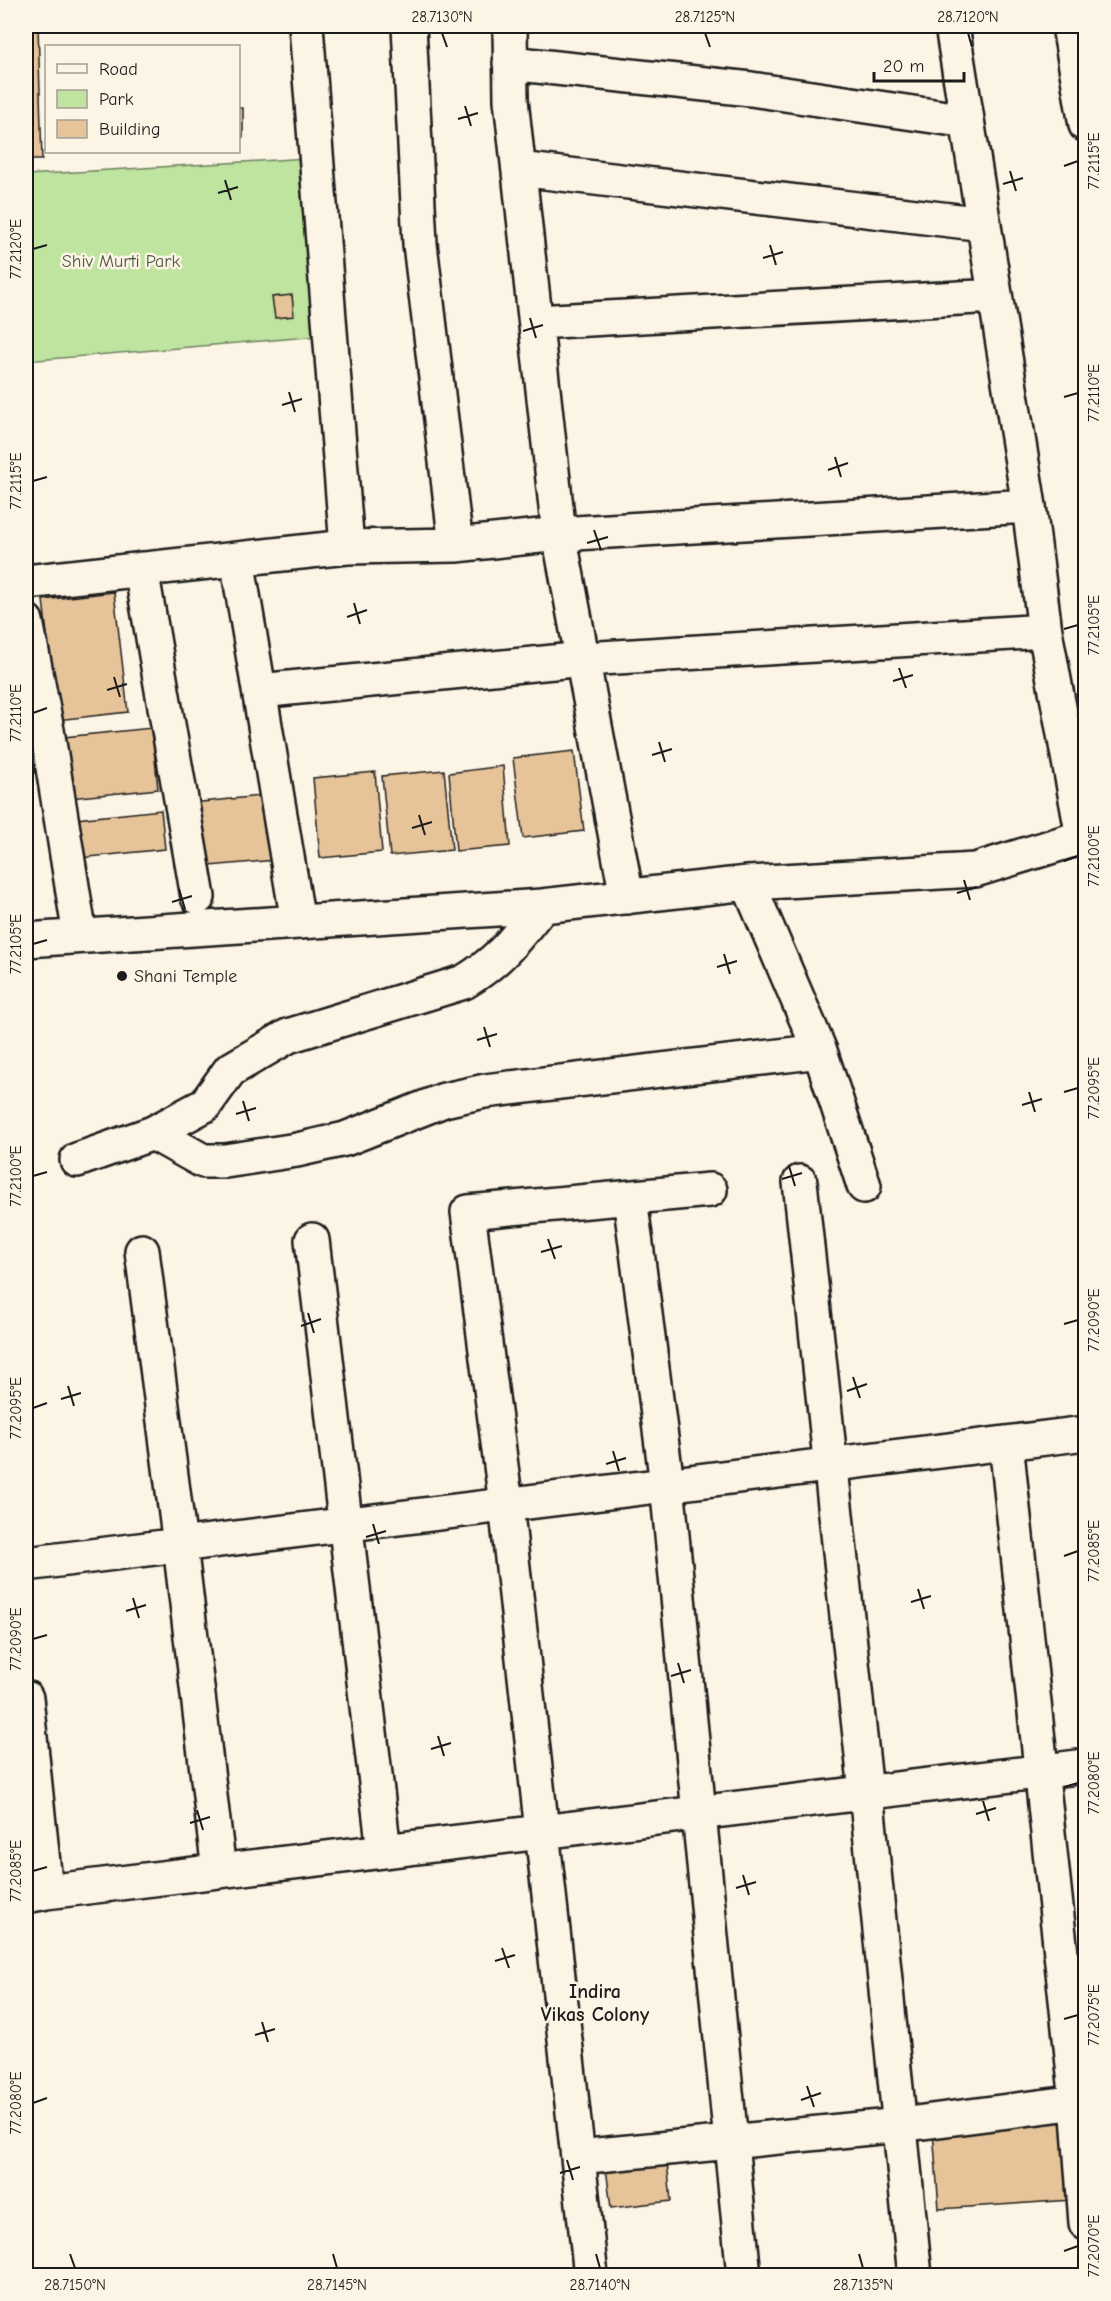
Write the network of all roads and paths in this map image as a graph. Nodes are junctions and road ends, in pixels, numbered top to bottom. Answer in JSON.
{"nodes":[{"id":1,"x":306,"y":26,"type":"edge"},
{"id":2,"x":409,"y":26,"type":"edge"},
{"id":3,"x":510,"y":26,"type":"edge"},
{"id":4,"x":952,"y":26,"type":"edge"},
{"id":5,"x":1069,"y":26,"type":"edge"},
{"id":6,"x":510,"y":63,"type":"junction"},
{"id":7,"x":967,"y":121,"type":"junction"},
{"id":8,"x":1086,"y":125,"type":"edge"},
{"id":9,"x":519,"y":169,"type":"junction"},
{"id":10,"x":984,"y":224,"type":"junction"},
{"id":11,"x":996,"y":296,"type":"junction"},
{"id":12,"x":536,"y":322,"type":"junction"},
{"id":13,"x":1029,"y":506,"type":"junction"},
{"id":14,"x":559,"y":534,"type":"junction"},
{"id":15,"x":456,"y":545,"type":"junction"},
{"id":16,"x":347,"y":547,"type":"junction"},
{"id":17,"x":237,"y":559,"type":"junction"},
{"id":18,"x":141,"y":569,"type":"junction"},
{"id":19,"x":26,"y":582,"type":"edge"},
{"id":20,"x":26,"y":621,"type":"edge"},
{"id":21,"x":1045,"y":631,"type":"junction"},
{"id":22,"x":584,"y":659,"type":"junction"},
{"id":23,"x":259,"y":691,"type":"junction"},
{"id":24,"x":1084,"y":837,"type":"edge"},
{"id":25,"x":748,"y":883,"type":"junction"},
{"id":26,"x":198,"y":897,"type":"dead end"},
{"id":27,"x":627,"y":897,"type":"junction"},
{"id":28,"x":542,"y":906,"type":"junction"},
{"id":29,"x":298,"y":922,"type":"junction"},
{"id":30,"x":80,"y":936,"type":"junction"},
{"id":31,"x":26,"y":940,"type":"edge"},
{"id":32,"x":820,"y":1051,"type":"junction"},
{"id":33,"x":153,"y":1133,"type":"junction"},
{"id":34,"x":77,"y":1160,"type":"dead end"},
{"id":35,"x":800,"y":1182,"type":"dead end"},
{"id":36,"x":864,"y":1186,"type":"dead end"},
{"id":37,"x":710,"y":1190,"type":"dead end"},
{"id":38,"x":630,"y":1198,"type":"junction"},
{"id":39,"x":312,"y":1240,"type":"dead end"},
{"id":40,"x":142,"y":1251,"type":"dead end"},
{"id":41,"x":1086,"y":1433,"type":"edge"},
{"id":42,"x":1006,"y":1443,"type":"junction"},
{"id":43,"x":831,"y":1464,"type":"junction"},
{"id":44,"x":667,"y":1484,"type":"junction"},
{"id":45,"x":507,"y":1504,"type":"junction"},
{"id":46,"x":345,"y":1524,"type":"junction"},
{"id":47,"x":180,"y":1545,"type":"junction"},
{"id":48,"x":26,"y":1564,"type":"edge"},
{"id":49,"x":26,"y":1698,"type":"edge"},
{"id":50,"x":1086,"y":1766,"type":"edge"},
{"id":51,"x":1042,"y":1771,"type":"junction"},
{"id":52,"x":866,"y":1792,"type":"junction"},
{"id":53,"x":699,"y":1813,"type":"junction"},
{"id":54,"x":543,"y":1832,"type":"junction"},
{"id":55,"x":384,"y":1851,"type":"junction"},
{"id":56,"x":219,"y":1871,"type":"junction"},
{"id":57,"x":36,"y":1894,"type":"edge"},
{"id":58,"x":1081,"y":2102,"type":"edge"},
{"id":59,"x":900,"y":2125,"type":"junction"},
{"id":60,"x":730,"y":2142,"type":"junction"},
{"id":61,"x":578,"y":2157,"type":"junction"},
{"id":62,"x":1086,"y":2223,"type":"edge"},
{"id":63,"x":591,"y":2276,"type":"edge"},
{"id":64,"x":744,"y":2276,"type":"edge"},
{"id":65,"x":915,"y":2276,"type":"edge"}],
"edges":[{"from":1,"to":16,"type":"street"},
{"from":2,"to":15,"type":"street"},
{"from":3,"to":6,"type":"street"},
{"from":4,"to":7,"type":"street"},
{"from":5,"to":8,"type":"street"},
{"from":6,"to":7,"type":"street"},
{"from":6,"to":9,"type":"street"},
{"from":7,"to":10,"type":"street"},
{"from":9,"to":10,"type":"street"},
{"from":9,"to":12,"type":"street"},
{"from":10,"to":11,"type":"street"},
{"from":11,"to":12,"type":"street"},
{"from":11,"to":13,"type":"street"},
{"from":12,"to":14,"type":"street"},
{"from":13,"to":14,"type":"street"},
{"from":13,"to":21,"type":"street"},
{"from":14,"to":15,"type":"street"},
{"from":14,"to":22,"type":"street"},
{"from":15,"to":16,"type":"street"},
{"from":16,"to":17,"type":"street"},
{"from":17,"to":18,"type":"street"},
{"from":17,"to":23,"type":"street"},
{"from":18,"to":19,"type":"street"},
{"from":18,"to":26,"type":"street"},
{"from":20,"to":30,"type":"street"},
{"from":21,"to":22,"type":"street"},
{"from":21,"to":24,"type":"street"},
{"from":22,"to":23,"type":"street"},
{"from":22,"to":27,"type":"street"},
{"from":23,"to":29,"type":"street"},
{"from":24,"to":25,"type":"street"},
{"from":25,"to":27,"type":"street"},
{"from":25,"to":32,"type":"street"},
{"from":27,"to":28,"type":"street"},
{"from":28,"to":29,"type":"street"},
{"from":28,"to":33,"type":"street"},
{"from":29,"to":30,"type":"street"},
{"from":30,"to":31,"type":"street"},
{"from":32,"to":33,"type":"street"},
{"from":32,"to":36,"type":"street"},
{"from":33,"to":34,"type":"street"},
{"from":35,"to":43,"type":"street"},
{"from":37,"to":38,"type":"street"},
{"from":38,"to":44,"type":"street"},
{"from":38,"to":45,"type":"street"},
{"from":39,"to":46,"type":"street"},
{"from":40,"to":47,"type":"street"},
{"from":41,"to":42,"type":"street"},
{"from":42,"to":43,"type":"street"},
{"from":42,"to":51,"type":"street"},
{"from":43,"to":44,"type":"street"},
{"from":43,"to":52,"type":"street"},
{"from":44,"to":45,"type":"street"},
{"from":44,"to":53,"type":"street"},
{"from":45,"to":46,"type":"street"},
{"from":45,"to":54,"type":"street"},
{"from":46,"to":47,"type":"street"},
{"from":46,"to":55,"type":"street"},
{"from":47,"to":48,"type":"street"},
{"from":47,"to":56,"type":"street"},
{"from":49,"to":57,"type":"street"},
{"from":50,"to":51,"type":"street"},
{"from":51,"to":52,"type":"street"},
{"from":51,"to":58,"type":"street"},
{"from":52,"to":53,"type":"street"},
{"from":52,"to":59,"type":"street"},
{"from":53,"to":54,"type":"street"},
{"from":53,"to":60,"type":"street"},
{"from":54,"to":55,"type":"street"},
{"from":54,"to":61,"type":"street"},
{"from":55,"to":56,"type":"street"},
{"from":56,"to":57,"type":"street"},
{"from":58,"to":59,"type":"street"},
{"from":58,"to":62,"type":"street"},
{"from":59,"to":60,"type":"street"},
{"from":59,"to":65,"type":"street"},
{"from":60,"to":61,"type":"street"},
{"from":60,"to":64,"type":"street"},
{"from":61,"to":63,"type":"street"}]}
